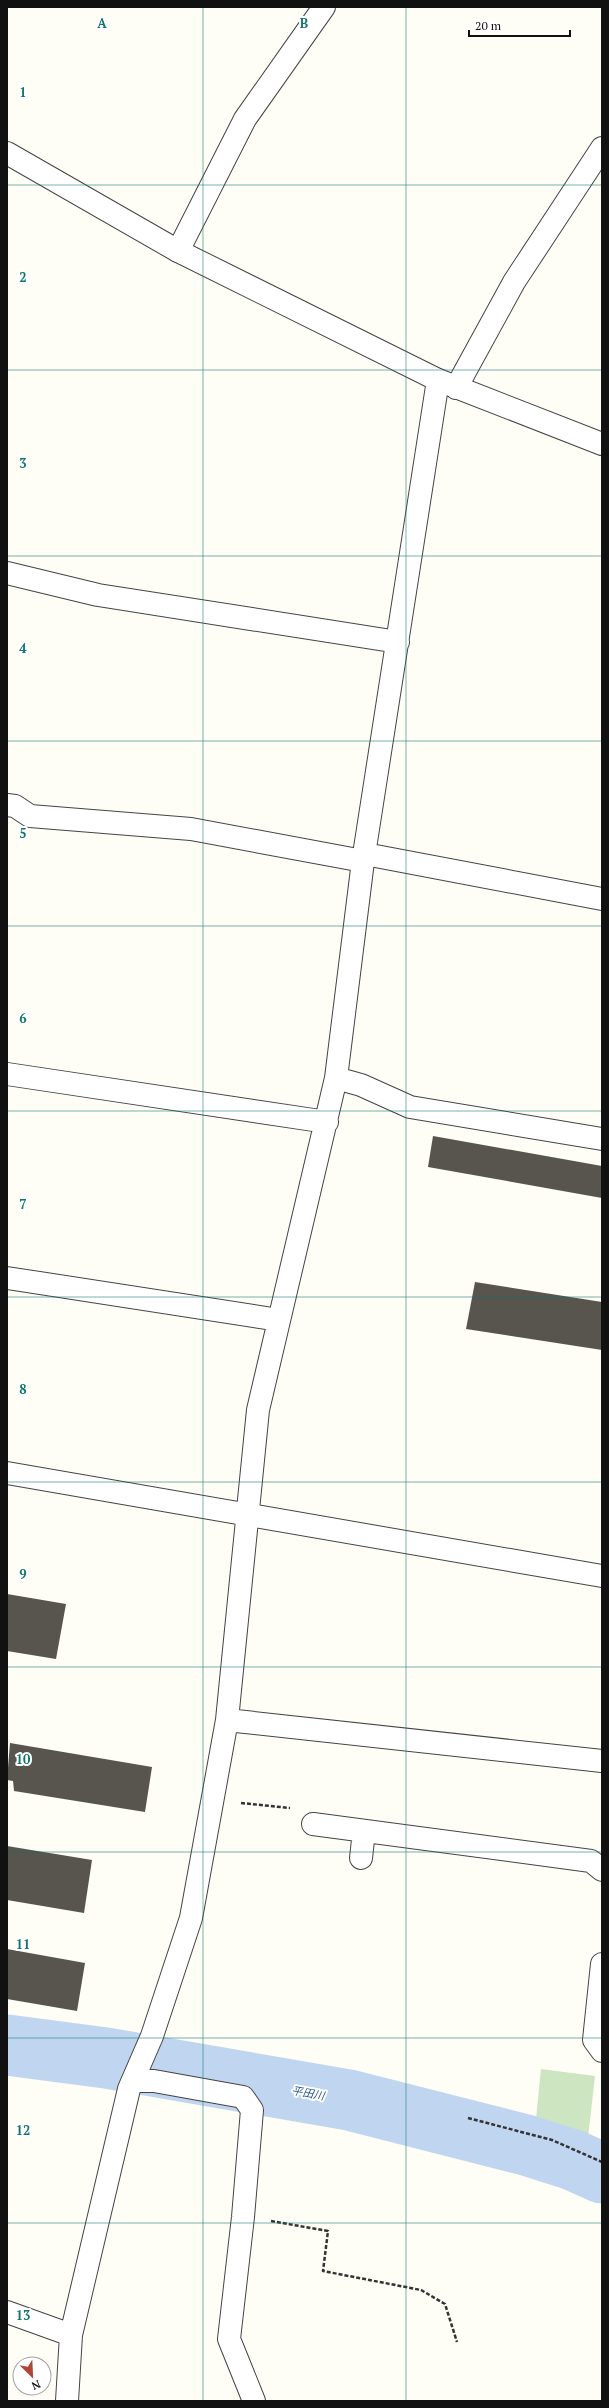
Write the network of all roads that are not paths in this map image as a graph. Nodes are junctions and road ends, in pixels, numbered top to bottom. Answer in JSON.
{"nodes":[{"id":1,"x":324,"y":7,"type":"edge"},
{"id":2,"x":602,"y":148,"type":"edge"},
{"id":3,"x":9,"y":159,"type":"edge"},
{"id":4,"x":178,"y":251,"type":"junction"},
{"id":5,"x":447,"y":384,"type":"junction"},
{"id":6,"x":602,"y":444,"type":"edge"},
{"id":7,"x":7,"y":573,"type":"edge"},
{"id":8,"x":398,"y":642,"type":"junction"},
{"id":9,"x":7,"y":805,"type":"edge"},
{"id":10,"x":364,"y":858,"type":"junction"},
{"id":11,"x":602,"y":899,"type":"edge"},
{"id":12,"x":7,"y":1074,"type":"edge"},
{"id":13,"x":336,"y":1078,"type":"junction"},
{"id":14,"x":327,"y":1122,"type":"junction"},
{"id":15,"x":602,"y":1139,"type":"edge"},
{"id":16,"x":7,"y":1278,"type":"edge"},
{"id":17,"x":279,"y":1320,"type":"junction"},
{"id":18,"x":7,"y":1473,"type":"edge"},
{"id":19,"x":247,"y":1514,"type":"junction"},
{"id":20,"x":602,"y":1576,"type":"edge"},
{"id":21,"x":227,"y":1720,"type":"junction"},
{"id":22,"x":602,"y":1761,"type":"edge"},
{"id":23,"x":313,"y":1824,"type":"road end"},
{"id":24,"x":364,"y":1831,"type":"junction"},
{"id":25,"x":361,"y":1858,"type":"dead end"},
{"id":26,"x":602,"y":1870,"type":"edge"},
{"id":27,"x":602,"y":1964,"type":"edge"},
{"id":28,"x":602,"y":2051,"type":"edge"},
{"id":29,"x":138,"y":2069,"type":"junction"},
{"id":30,"x":7,"y":2312,"type":"edge"},
{"id":31,"x":71,"y":2335,"type":"junction"},
{"id":32,"x":67,"y":2401,"type":"edge"},
{"id":33,"x":254,"y":2401,"type":"edge"}],
"edges":[{"from":1,"to":4,"type":"street"},
{"from":2,"to":5,"type":"street"},
{"from":3,"to":4,"type":"street"},
{"from":4,"to":5,"type":"street"},
{"from":5,"to":6,"type":"street"},
{"from":5,"to":8,"type":"street"},
{"from":7,"to":8,"type":"street"},
{"from":8,"to":10,"type":"street"},
{"from":9,"to":10,"type":"street"},
{"from":10,"to":11,"type":"street"},
{"from":10,"to":13,"type":"street"},
{"from":12,"to":14,"type":"street"},
{"from":13,"to":14,"type":"street"},
{"from":13,"to":15,"type":"street"},
{"from":14,"to":17,"type":"street"},
{"from":16,"to":17,"type":"street"},
{"from":17,"to":19,"type":"street"},
{"from":18,"to":19,"type":"street"},
{"from":19,"to":20,"type":"street"},
{"from":19,"to":21,"type":"street"},
{"from":21,"to":22,"type":"street"},
{"from":21,"to":29,"type":"street"},
{"from":23,"to":24,"type":"street"},
{"from":24,"to":25,"type":"street"},
{"from":24,"to":26,"type":"street"},
{"from":27,"to":28,"type":"street"},
{"from":29,"to":31,"type":"street"},
{"from":29,"to":33,"type":"street"},
{"from":30,"to":31,"type":"street"},
{"from":31,"to":32,"type":"street"}]}
